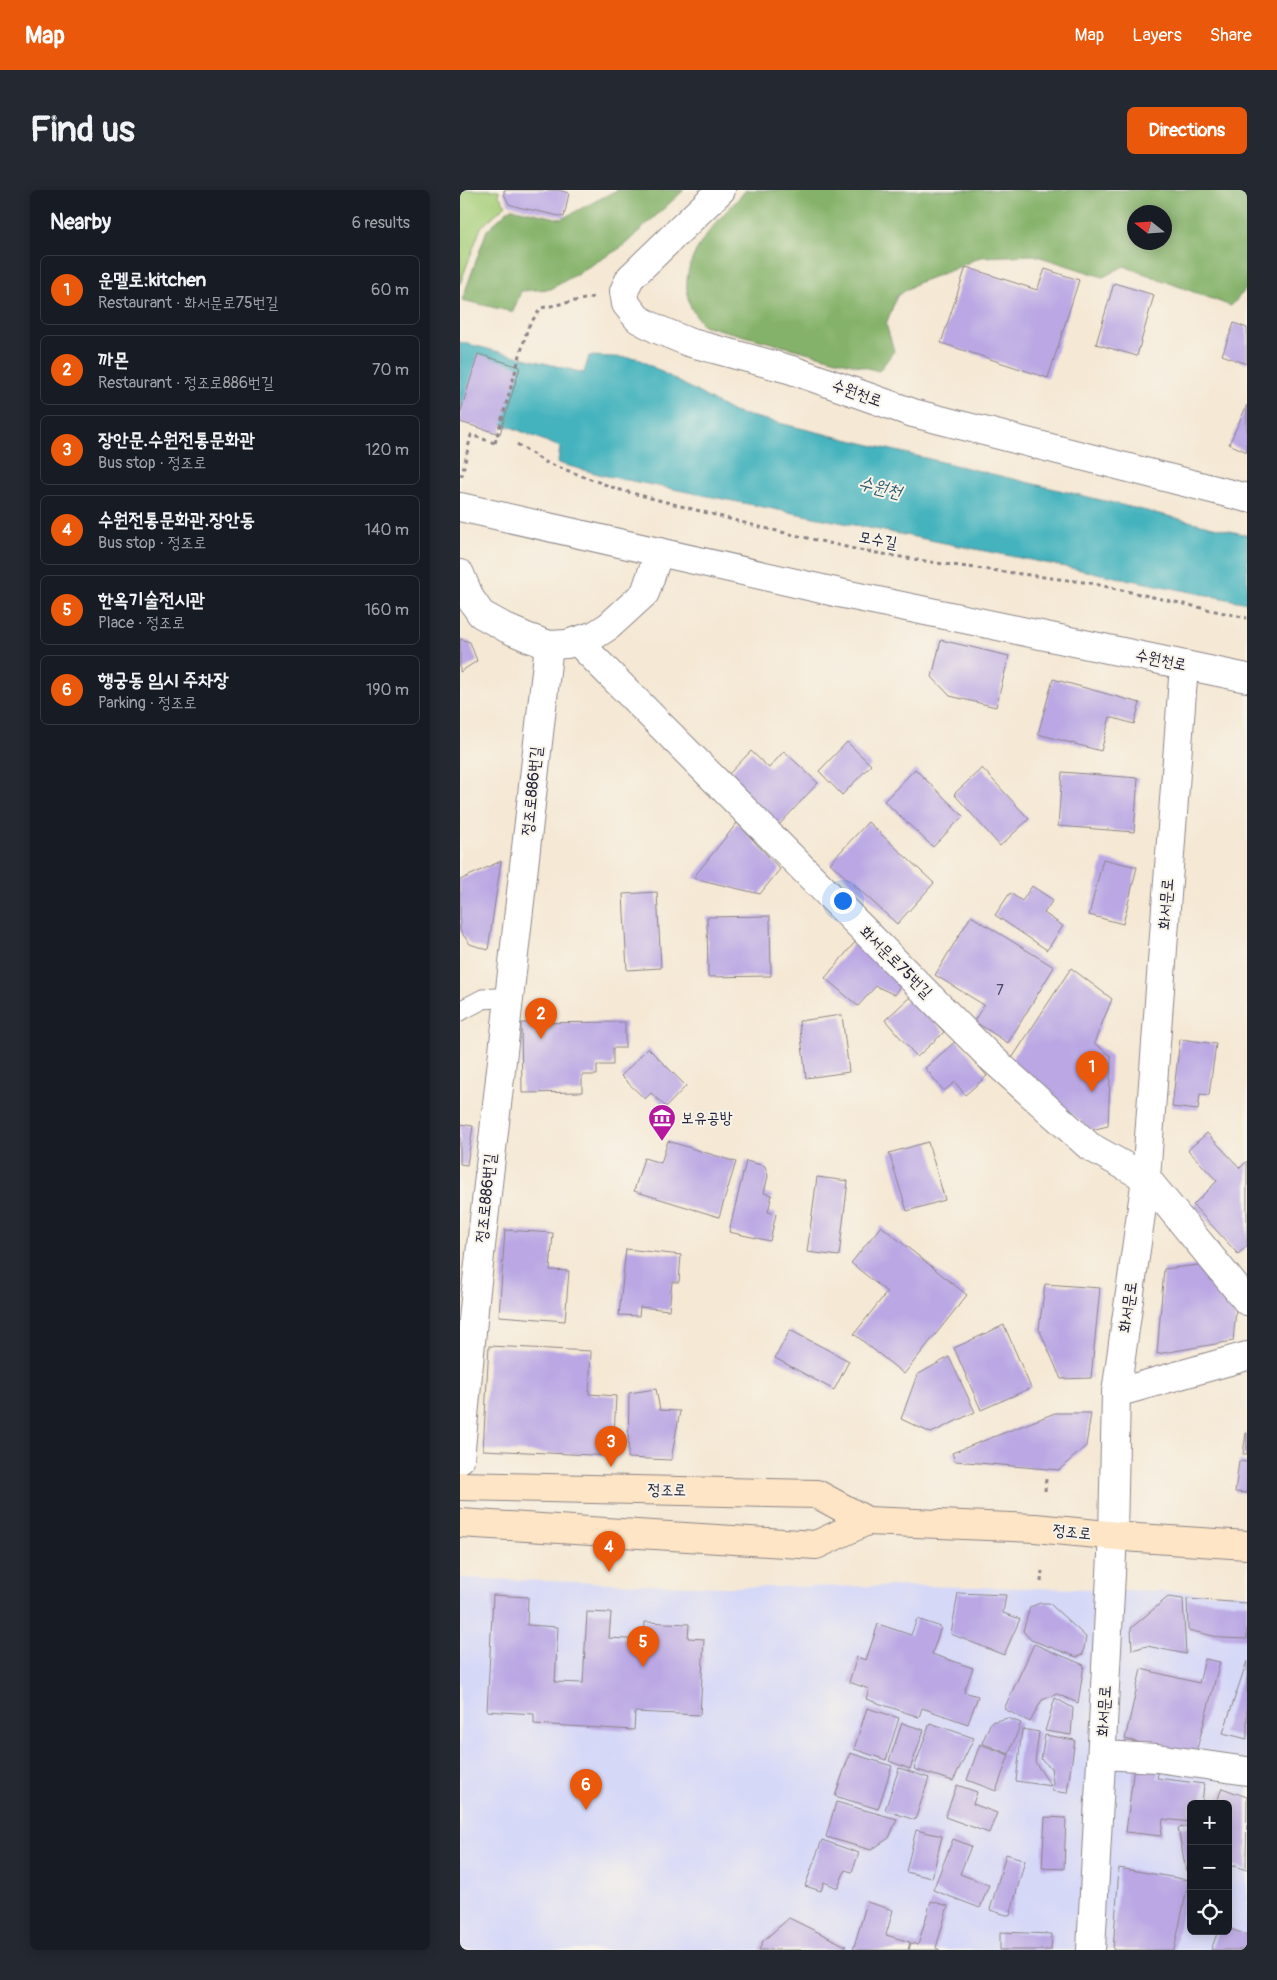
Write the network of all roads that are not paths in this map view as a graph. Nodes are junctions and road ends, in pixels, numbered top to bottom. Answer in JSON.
{"nodes":[{"id":1,"x":721,"y":190,"type":"edge"},
{"id":2,"x":1247,"y":498,"type":"edge"},
{"id":3,"x":461,"y":510,"type":"edge"},
{"id":4,"x":659,"y":552,"type":"junction"},
{"id":5,"x":460,"y":575,"type":"edge"},
{"id":6,"x":577,"y":642,"type":"junction"},
{"id":7,"x":549,"y":645,"type":"junction"},
{"id":8,"x":1184,"y":665,"type":"junction"},
{"id":9,"x":1247,"y":678,"type":"edge"},
{"id":10,"x":509,"y":997,"type":"junction"},
{"id":11,"x":460,"y":1011,"type":"edge"},
{"id":12,"x":1146,"y":1178,"type":"junction"},
{"id":13,"x":467,"y":1299,"type":"edge"},
{"id":14,"x":1247,"y":1301,"type":"edge"},
{"id":15,"x":1247,"y":1356,"type":"edge"},
{"id":16,"x":1116,"y":1393,"type":"junction"},
{"id":17,"x":460,"y":1459,"type":"edge"},
{"id":18,"x":460,"y":1486,"type":"edge"},
{"id":19,"x":867,"y":1521,"type":"junction"},
{"id":20,"x":460,"y":1523,"type":"edge"},
{"id":21,"x":1114,"y":1536,"type":"junction"},
{"id":22,"x":1247,"y":1545,"type":"edge"},
{"id":23,"x":1102,"y":1755,"type":"junction"},
{"id":24,"x":1247,"y":1771,"type":"edge"},
{"id":25,"x":1091,"y":1950,"type":"edge"}],
"edges":[{"from":1,"to":2,"type":"street","name":"수원천로"},
{"from":3,"to":4,"type":"street","name":"수원천로"},
{"from":4,"to":6,"type":"street"},
{"from":4,"to":8,"type":"street","name":"수원천로"},
{"from":5,"to":7,"type":"street"},
{"from":6,"to":7,"type":"street"},
{"from":6,"to":12,"type":"street","name":"화서문로75번길"},
{"from":7,"to":10,"type":"street","name":"정조로886번길"},
{"from":8,"to":9,"type":"street","name":"수원천로"},
{"from":8,"to":12,"type":"street","name":"화서문로"},
{"from":10,"to":11,"type":"lane"},
{"from":10,"to":13,"type":"street","name":"정조로886번길"},
{"from":12,"to":14,"type":"street"},
{"from":12,"to":16,"type":"street","name":"화서문로"},
{"from":13,"to":17,"type":"street","name":"정조로886번길"},
{"from":15,"to":16,"type":"street"},
{"from":16,"to":21,"type":"street","name":"화서문로"},
{"from":18,"to":19,"type":"street","name":"정조로"},
{"from":19,"to":20,"type":"street","name":"정조로"},
{"from":19,"to":21,"type":"street","name":"정조로"},
{"from":21,"to":22,"type":"street","name":"정조로"},
{"from":21,"to":23,"type":"street","name":"화서문로"},
{"from":23,"to":24,"type":"street"},
{"from":23,"to":25,"type":"street","name":"화서문로"}]}
